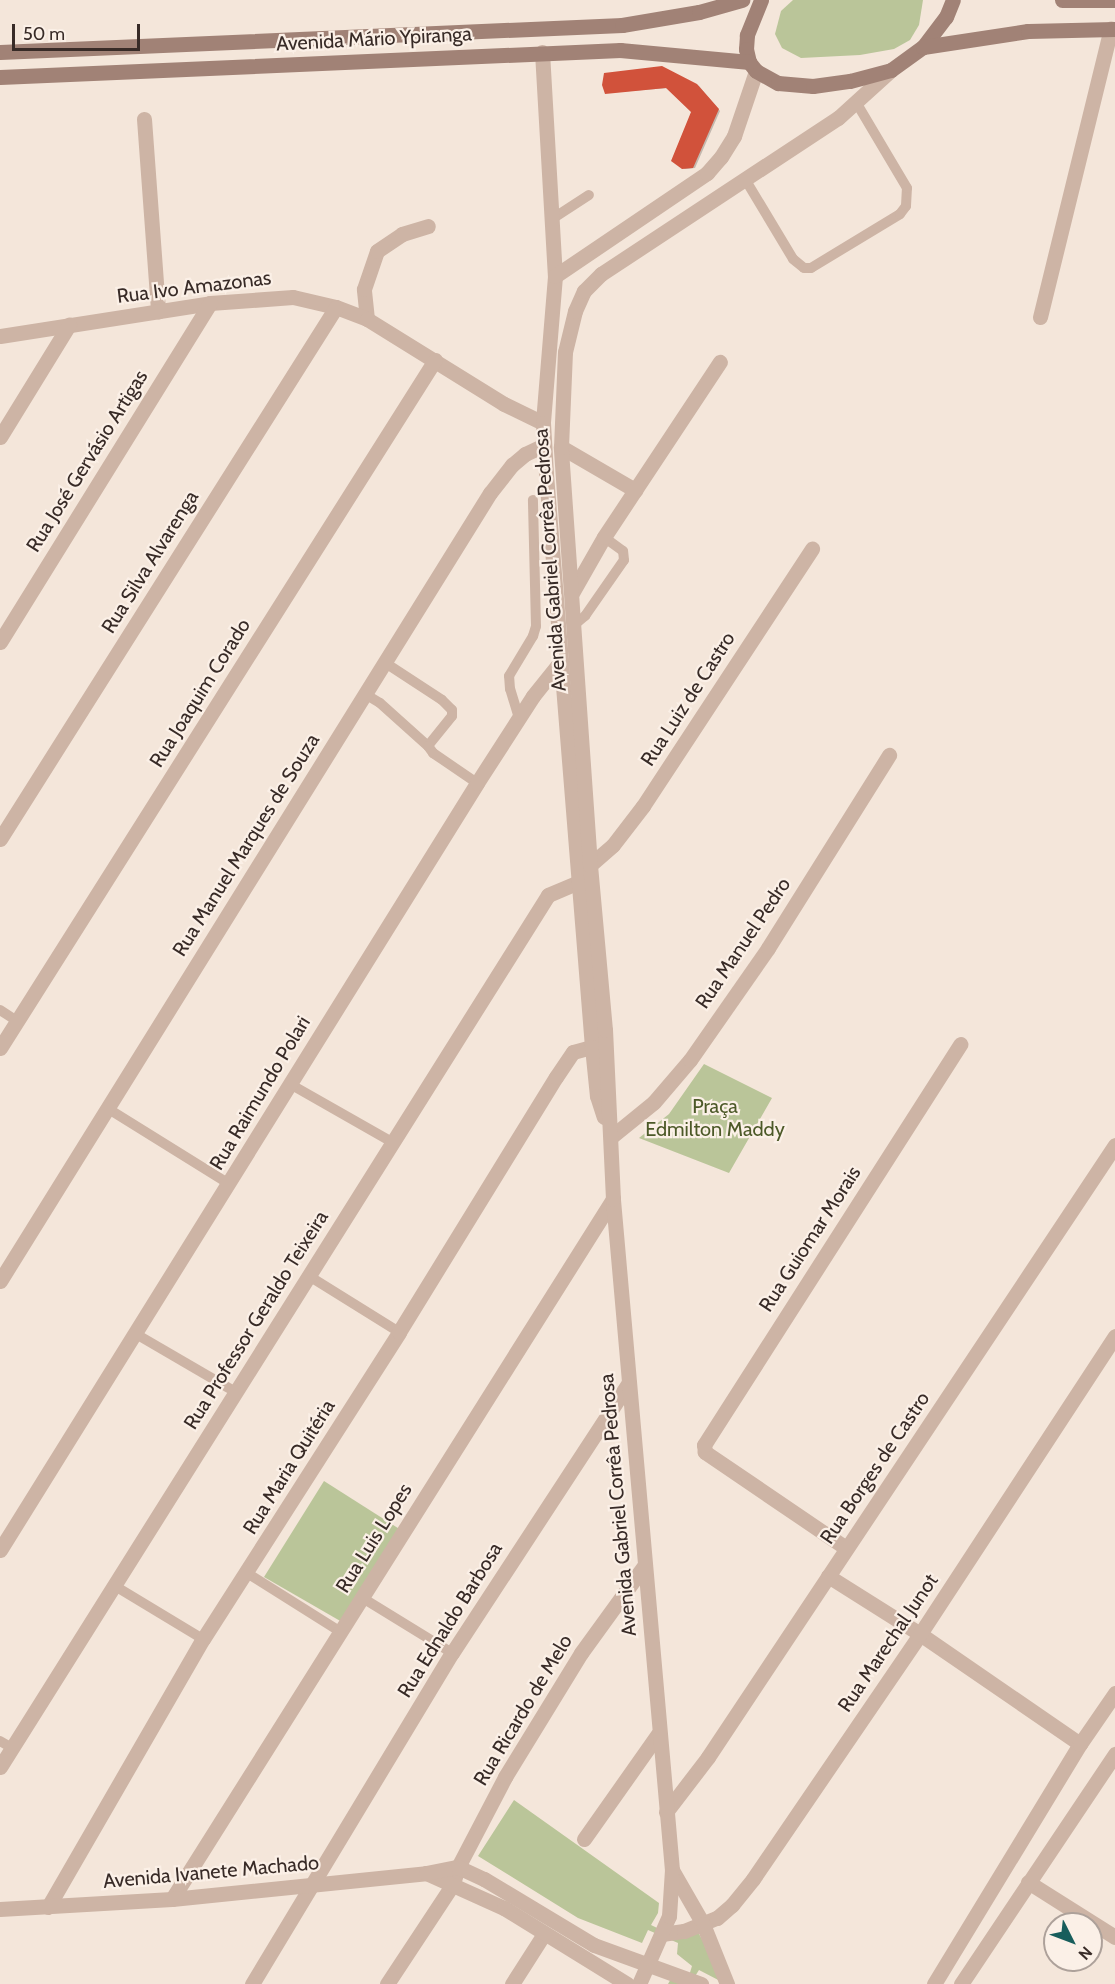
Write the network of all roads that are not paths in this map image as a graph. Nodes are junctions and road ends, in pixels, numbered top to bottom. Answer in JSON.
{"nodes":[{"id":1,"x":742,"y":0,"type":"edge"},
{"id":2,"x":761,"y":0,"type":"edge"},
{"id":3,"x":953,"y":0,"type":"edge"},
{"id":4,"x":1062,"y":0,"type":"edge"},
{"id":5,"x":1115,"y":0,"type":"edge"},
{"id":6,"x":1113,"y":29,"type":"edge"},
{"id":7,"x":923,"y":47,"type":"junction"},
{"id":8,"x":0,"y":52,"type":"edge"},
{"id":9,"x":542,"y":52,"type":"junction"},
{"id":10,"x":752,"y":67,"type":"junction"},
{"id":11,"x":891,"y":70,"type":"junction"},
{"id":12,"x":0,"y":78,"type":"edge"},
{"id":13,"x":856,"y":102,"type":"junction"},
{"id":14,"x":144,"y":119,"type":"dead end"},
{"id":15,"x":745,"y":179,"type":"junction"},
{"id":16,"x":590,"y":195,"type":"dead end"},
{"id":17,"x":552,"y":219,"type":"junction"},
{"id":18,"x":428,"y":226,"type":"dead end"},
{"id":19,"x":555,"y":276,"type":"junction"},
{"id":20,"x":210,"y":303,"type":"junction"},
{"id":21,"x":336,"y":308,"type":"junction"},
{"id":22,"x":158,"y":311,"type":"junction"},
{"id":23,"x":1040,"y":317,"type":"dead end"},
{"id":24,"x":367,"y":319,"type":"junction"},
{"id":25,"x":69,"y":325,"type":"junction"},
{"id":26,"x":0,"y":336,"type":"edge"},
{"id":27,"x":435,"y":360,"type":"junction"},
{"id":28,"x":720,"y":362,"type":"dead end"},
{"id":29,"x":543,"y":423,"type":"junction"},
{"id":30,"x":0,"y":437,"type":"edge"},
{"id":31,"x":544,"y":446,"type":"junction"},
{"id":32,"x":561,"y":447,"type":"junction"},
{"id":33,"x":635,"y":490,"type":"junction"},
{"id":34,"x":532,"y":500,"type":"dead end"},
{"id":35,"x":604,"y":537,"type":"junction"},
{"id":36,"x":812,"y":549,"type":"dead end"},
{"id":37,"x":572,"y":593,"type":"junction"},
{"id":38,"x":573,"y":626,"type":"junction"},
{"id":39,"x":0,"y":642,"type":"edge"},
{"id":40,"x":561,"y":661,"type":"junction"},
{"id":41,"x":384,"y":662,"type":"junction"},
{"id":42,"x":365,"y":694,"type":"junction"},
{"id":43,"x":519,"y":718,"type":"junction"},
{"id":44,"x":428,"y":746,"type":"junction"},
{"id":45,"x":889,"y":755,"type":"dead end"},
{"id":46,"x":477,"y":783,"type":"junction"},
{"id":47,"x":0,"y":839,"type":"edge"},
{"id":48,"x":590,"y":865,"type":"junction"},
{"id":49,"x":578,"y":882,"type":"junction"},
{"id":50,"x":0,"y":1010,"type":"edge"},
{"id":51,"x":17,"y":1021,"type":"junction"},
{"id":52,"x":960,"y":1044,"type":"dead end"},
{"id":53,"x":591,"y":1047,"type":"junction"},
{"id":54,"x":0,"y":1048,"type":"edge"},
{"id":55,"x":290,"y":1084,"type":"junction"},
{"id":56,"x":107,"y":1108,"type":"junction"},
{"id":57,"x":611,"y":1137,"type":"junction"},
{"id":58,"x":392,"y":1142,"type":"junction"},
{"id":59,"x":1115,"y":1145,"type":"edge"},
{"id":60,"x":229,"y":1184,"type":"junction"},
{"id":61,"x":613,"y":1199,"type":"junction"},
{"id":62,"x":309,"y":1276,"type":"junction"},
{"id":63,"x":0,"y":1281,"type":"edge"},
{"id":64,"x":399,"y":1332,"type":"junction"},
{"id":65,"x":136,"y":1334,"type":"junction"},
{"id":66,"x":1115,"y":1336,"type":"edge"},
{"id":67,"x":629,"y":1383,"type":"junction"},
{"id":68,"x":234,"y":1391,"type":"junction"},
{"id":69,"x":846,"y":1548,"type":"junction"},
{"id":70,"x":0,"y":1550,"type":"edge"},
{"id":71,"x":644,"y":1566,"type":"junction"},
{"id":72,"x":247,"y":1573,"type":"junction"},
{"id":73,"x":828,"y":1576,"type":"junction"},
{"id":74,"x":115,"y":1586,"type":"junction"},
{"id":75,"x":362,"y":1597,"type":"junction"},
{"id":76,"x":339,"y":1631,"type":"junction"},
{"id":77,"x":920,"y":1634,"type":"junction"},
{"id":78,"x":203,"y":1639,"type":"junction"},
{"id":79,"x":452,"y":1653,"type":"junction"},
{"id":80,"x":1115,"y":1693,"type":"edge"},
{"id":81,"x":658,"y":1734,"type":"junction"},
{"id":82,"x":6,"y":1744,"type":"edge"},
{"id":83,"x":1080,"y":1744,"type":"junction"},
{"id":84,"x":1115,"y":1754,"type":"edge"},
{"id":85,"x":0,"y":1767,"type":"edge"},
{"id":86,"x":666,"y":1812,"type":"junction"},
{"id":87,"x":584,"y":1839,"type":"dead end"},
{"id":88,"x":458,"y":1867,"type":"junction"},
{"id":89,"x":672,"y":1870,"type":"junction"},
{"id":90,"x":426,"y":1873,"type":"junction"},
{"id":91,"x":1028,"y":1882,"type":"junction"},
{"id":92,"x":314,"y":1884,"type":"junction"},
{"id":93,"x":453,"y":1884,"type":"junction"},
{"id":94,"x":171,"y":1899,"type":"junction"},
{"id":95,"x":48,"y":1908,"type":"junction"},
{"id":96,"x":0,"y":1909,"type":"edge"},
{"id":97,"x":703,"y":1924,"type":"junction"},
{"id":98,"x":544,"y":1934,"type":"junction"},
{"id":99,"x":662,"y":1934,"type":"junction"},
{"id":100,"x":1115,"y":1937,"type":"edge"},
{"id":101,"x":649,"y":1965,"type":"junction"},
{"id":102,"x":252,"y":1984,"type":"edge"},
{"id":103,"x":387,"y":1984,"type":"edge"},
{"id":104,"x":512,"y":1984,"type":"edge"},
{"id":105,"x":627,"y":1984,"type":"edge"},
{"id":106,"x":639,"y":1984,"type":"edge"},
{"id":107,"x":701,"y":1984,"type":"edge"},
{"id":108,"x":727,"y":1984,"type":"edge"},
{"id":109,"x":933,"y":1984,"type":"edge"},
{"id":110,"x":961,"y":1984,"type":"edge"}],
"edges":[{"from":1,"to":8,"type":"main road","name":"Avenida Mário Ypiranga"},
{"from":2,"to":10,"type":"main road"},
{"from":3,"to":7,"type":"main road"},
{"from":4,"to":5,"type":"main road"},
{"from":6,"to":7,"type":"main road"},
{"from":6,"to":23,"type":"street"},
{"from":7,"to":11,"type":"main road"},
{"from":9,"to":10,"type":"main road","name":"Avenida Mário Ypiranga"},
{"from":9,"to":12,"type":"main road","name":"Avenida Mário Ypiranga"},
{"from":9,"to":17,"type":"street","name":"Avenida Gabriel Corrêa Pedrosa"},
{"from":10,"to":11,"type":"main road","name":"Avenida Mário Ypiranga"},
{"from":10,"to":19,"type":"street"},
{"from":11,"to":13,"type":"street","name":"Avenida Gabriel Corrêa Pedrosa"},
{"from":13,"to":15,"type":"street","name":"Avenida Gabriel Corrêa Pedrosa"},
{"from":13,"to":15,"type":"lane"},
{"from":14,"to":22,"type":"street"},
{"from":15,"to":32,"type":"street","name":"Avenida Gabriel Corrêa Pedrosa"},
{"from":16,"to":17,"type":"lane"},
{"from":17,"to":19,"type":"street","name":"Avenida Gabriel Corrêa Pedrosa"},
{"from":18,"to":24,"type":"street"},
{"from":19,"to":29,"type":"street","name":"Avenida Gabriel Corrêa Pedrosa"},
{"from":20,"to":21,"type":"street","name":"Rua Ivo Amazonas"},
{"from":20,"to":22,"type":"street","name":"Rua Ivo Amazonas"},
{"from":20,"to":39,"type":"street","name":"Rua José Gervásio Artigas"},
{"from":21,"to":24,"type":"street","name":"Rua Ivo Amazonas"},
{"from":21,"to":47,"type":"street","name":"Rua Silva Alvarenga"},
{"from":22,"to":25,"type":"street","name":"Rua Ivo Amazonas"},
{"from":24,"to":27,"type":"street","name":"Rua Ivo Amazonas"},
{"from":25,"to":26,"type":"street","name":"Rua Ivo Amazonas"},
{"from":25,"to":30,"type":"street"},
{"from":27,"to":29,"type":"street","name":"Rua Ivo Amazonas"},
{"from":27,"to":51,"type":"street","name":"Rua Joaquim Corado"},
{"from":28,"to":33,"type":"street"},
{"from":29,"to":31,"type":"street","name":"Avenida Gabriel Corrêa Pedrosa"},
{"from":31,"to":40,"type":"street","name":"Avenida Gabriel Corrêa Pedrosa"},
{"from":31,"to":41,"type":"street","name":"Rua Manuel Marques de Souza"},
{"from":32,"to":33,"type":"street"},
{"from":32,"to":37,"type":"street","name":"Avenida Gabriel Corrêa Pedrosa"},
{"from":33,"to":35,"type":"street"},
{"from":34,"to":43,"type":"lane"},
{"from":35,"to":37,"type":"street"},
{"from":35,"to":38,"type":"lane"},
{"from":36,"to":48,"type":"street","name":"Rua Luiz de Castro"},
{"from":37,"to":38,"type":"street","name":"Avenida Gabriel Corrêa Pedrosa"},
{"from":38,"to":48,"type":"street","name":"Avenida Gabriel Corrêa Pedrosa"},
{"from":40,"to":43,"type":"street","name":"Rua Raimundo Polari"},
{"from":40,"to":49,"type":"street","name":"Avenida Gabriel Corrêa Pedrosa"},
{"from":41,"to":42,"type":"street","name":"Rua Manuel Marques de Souza"},
{"from":41,"to":44,"type":"lane"},
{"from":42,"to":44,"type":"lane"},
{"from":42,"to":56,"type":"street","name":"Rua Manuel Marques de Souza"},
{"from":43,"to":46,"type":"street","name":"Rua Raimundo Polari"},
{"from":44,"to":46,"type":"lane"},
{"from":45,"to":57,"type":"street","name":"Rua Manuel Pedro"},
{"from":46,"to":55,"type":"street","name":"Rua Raimundo Polari"},
{"from":48,"to":57,"type":"street","name":"Avenida Gabriel Corrêa Pedrosa"},
{"from":49,"to":53,"type":"street","name":"Avenida Gabriel Corrêa Pedrosa"},
{"from":49,"to":58,"type":"street","name":"Rua Professor Geraldo Teixeira"},
{"from":50,"to":51,"type":"lane"},
{"from":51,"to":54,"type":"street","name":"Rua Joaquim Corado"},
{"from":52,"to":69,"type":"street","name":"Rua Guiomar Morais"},
{"from":53,"to":57,"type":"street","name":"Avenida Gabriel Corrêa Pedrosa"},
{"from":53,"to":64,"type":"street","name":"Rua Maria Quitéria"},
{"from":55,"to":58,"type":"lane"},
{"from":55,"to":60,"type":"street","name":"Rua Raimundo Polari"},
{"from":56,"to":60,"type":"lane"},
{"from":56,"to":63,"type":"street","name":"Rua Manuel Marques de Souza"},
{"from":57,"to":61,"type":"street","name":"Avenida Gabriel Corrêa Pedrosa"},
{"from":58,"to":62,"type":"street","name":"Rua Professor Geraldo Teixeira"},
{"from":59,"to":69,"type":"street","name":"Rua Borges de Castro"},
{"from":60,"to":65,"type":"street","name":"Rua Raimundo Polari"},
{"from":61,"to":67,"type":"street","name":"Avenida Gabriel Corrêa Pedrosa"},
{"from":61,"to":75,"type":"street","name":"Rua Luis Lopes"},
{"from":62,"to":64,"type":"lane"},
{"from":62,"to":68,"type":"street","name":"Rua Professor Geraldo Teixeira"},
{"from":64,"to":72,"type":"street","name":"Rua Maria Quitéria"},
{"from":65,"to":68,"type":"lane"},
{"from":65,"to":70,"type":"street","name":"Rua Raimundo Polari"},
{"from":66,"to":77,"type":"street","name":"Rua Marechal Junot"},
{"from":67,"to":71,"type":"street","name":"Avenida Gabriel Corrêa Pedrosa"},
{"from":67,"to":79,"type":"street","name":"Rua Ednaldo Barbosa"},
{"from":68,"to":74,"type":"street","name":"Rua Professor Geraldo Teixeira"},
{"from":69,"to":73,"type":"street","name":"Rua Borges de Castro"},
{"from":71,"to":81,"type":"street","name":"Avenida Gabriel Corrêa Pedrosa"},
{"from":71,"to":88,"type":"street","name":"Rua Ricardo de Melo"},
{"from":72,"to":76,"type":"lane"},
{"from":72,"to":78,"type":"street","name":"Rua Maria Quitéria"},
{"from":73,"to":77,"type":"street"},
{"from":73,"to":86,"type":"street","name":"Rua Borges de Castro"},
{"from":74,"to":78,"type":"lane"},
{"from":74,"to":82,"type":"street","name":"Rua Professor Geraldo Teixeira"},
{"from":75,"to":76,"type":"street","name":"Rua Luis Lopes"},
{"from":75,"to":79,"type":"lane"},
{"from":76,"to":94,"type":"street","name":"Rua Luis Lopes"},
{"from":77,"to":83,"type":"street"},
{"from":77,"to":97,"type":"street","name":"Rua Marechal Junot"},
{"from":78,"to":95,"type":"street","name":"Rua Maria Quitéria"},
{"from":79,"to":92,"type":"street","name":"Rua Ednaldo Barbosa"},
{"from":80,"to":83,"type":"street"},
{"from":81,"to":86,"type":"street","name":"Avenida Gabriel Corrêa Pedrosa"},
{"from":81,"to":87,"type":"street"},
{"from":82,"to":85,"type":"street","name":"Rua Professor Geraldo Teixeira"},
{"from":83,"to":109,"type":"street"},
{"from":84,"to":91,"type":"street"},
{"from":86,"to":89,"type":"street","name":"Avenida Gabriel Corrêa Pedrosa"},
{"from":88,"to":90,"type":"street","name":"Avenida Ivanete Machado"},
{"from":88,"to":93,"type":"street","name":"Rua Ricardo de Melo"},
{"from":88,"to":101,"type":"street"},
{"from":89,"to":97,"type":"street","name":"Avenida Gabriel Corrêa Pedrosa"},
{"from":89,"to":99,"type":"street","name":"Avenida Gabriel Corrêa Pedrosa"},
{"from":90,"to":92,"type":"street","name":"Avenida Ivanete Machado"},
{"from":90,"to":93,"type":"street","name":"Avenida Ivanete Machado"},
{"from":91,"to":100,"type":"street"},
{"from":91,"to":110,"type":"street"},
{"from":92,"to":94,"type":"street","name":"Avenida Ivanete Machado"},
{"from":92,"to":102,"type":"street","name":"Rua Ednaldo Barbosa"},
{"from":93,"to":98,"type":"street","name":"Avenida Ivanete Machado"},
{"from":93,"to":103,"type":"street","name":"Rua Ricardo de Melo"},
{"from":94,"to":95,"type":"street","name":"Avenida Ivanete Machado"},
{"from":95,"to":96,"type":"street","name":"Avenida Ivanete Machado"},
{"from":97,"to":99,"type":"street","name":"Rua Marechal Junot"},
{"from":97,"to":108,"type":"street","name":"Avenida Gabriel Corrêa Pedrosa"},
{"from":98,"to":104,"type":"street"},
{"from":98,"to":105,"type":"street","name":"Avenida Ivanete Machado"},
{"from":99,"to":101,"type":"street","name":"Avenida Gabriel Corrêa Pedrosa"},
{"from":101,"to":106,"type":"street","name":"Avenida Gabriel Corrêa Pedrosa"},
{"from":101,"to":107,"type":"street"}]}
